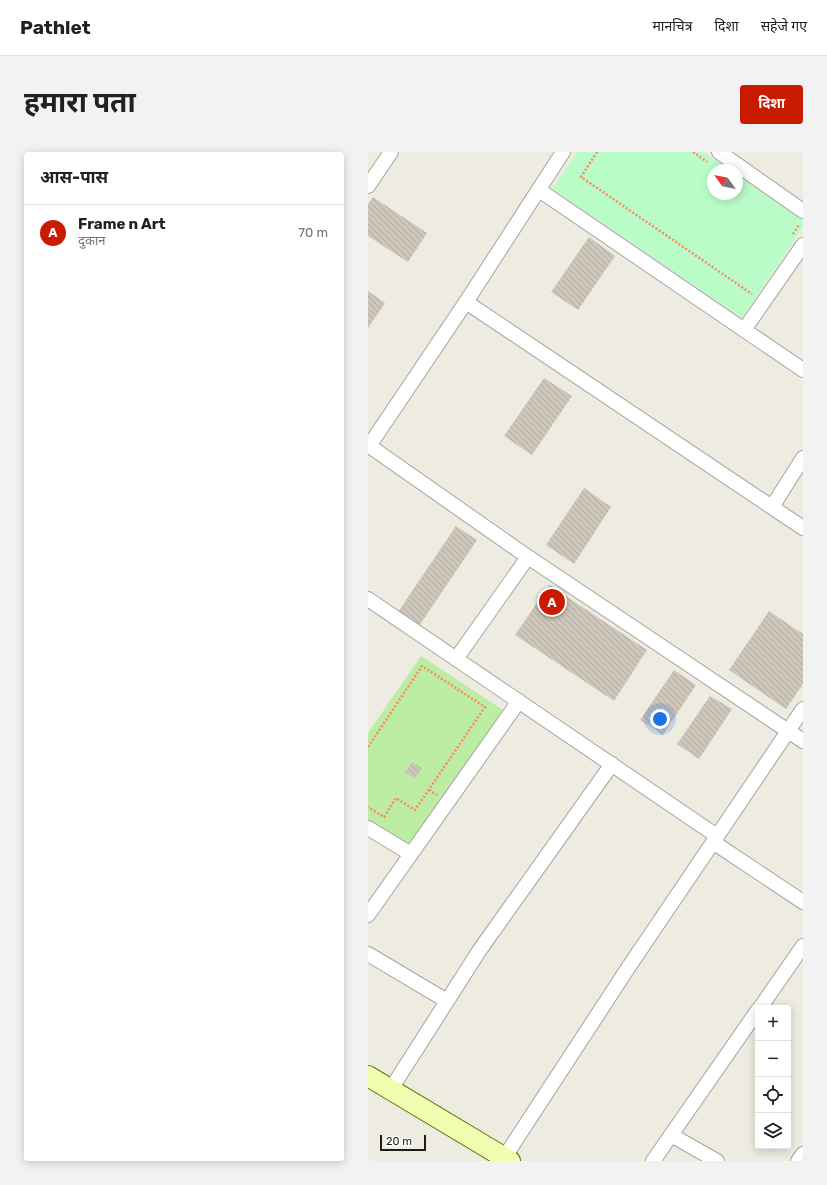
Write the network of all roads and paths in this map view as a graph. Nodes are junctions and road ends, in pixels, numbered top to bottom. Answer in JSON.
{"nodes":[{"id":1,"x":391,"y":152,"type":"edge"},
{"id":2,"x":564,"y":152,"type":"edge"},
{"id":3,"x":597,"y":152,"type":"edge"},
{"id":4,"x":719,"y":152,"type":"edge"},
{"id":5,"x":368,"y":186,"type":"edge"},
{"id":6,"x":539,"y":190,"type":"junction"},
{"id":7,"x":801,"y":217,"type":"edge"},
{"id":8,"x":791,"y":236,"type":"dead end"},
{"id":9,"x":803,"y":244,"type":"edge"},
{"id":10,"x":753,"y":294,"type":"dead end"},
{"id":11,"x":466,"y":302,"type":"junction"},
{"id":12,"x":744,"y":330,"type":"junction"},
{"id":13,"x":803,"y":370,"type":"edge"},
{"id":14,"x":369,"y":446,"type":"edge"},
{"id":15,"x":803,"y":458,"type":"edge"},
{"id":16,"x":772,"y":507,"type":"junction"},
{"id":17,"x":803,"y":528,"type":"edge"},
{"id":18,"x":528,"y":557,"type":"junction"},
{"id":19,"x":368,"y":599,"type":"edge"},
{"id":20,"x":456,"y":659,"type":"junction"},
{"id":21,"x":519,"y":702,"type":"junction"},
{"id":22,"x":803,"y":709,"type":"edge"},
{"id":23,"x":788,"y":731,"type":"junction"},
{"id":24,"x":803,"y":741,"type":"edge"},
{"id":25,"x":368,"y":747,"type":"edge"},
{"id":26,"x":612,"y":764,"type":"junction"},
{"id":27,"x":368,"y":807,"type":"edge"},
{"id":28,"x":368,"y":828,"type":"edge"},
{"id":29,"x":715,"y":839,"type":"junction"},
{"id":30,"x":411,"y":854,"type":"junction"},
{"id":31,"x":803,"y":902,"type":"edge"},
{"id":32,"x":368,"y":915,"type":"edge"},
{"id":33,"x":803,"y":946,"type":"edge"},
{"id":34,"x":368,"y":954,"type":"edge"},
{"id":35,"x":447,"y":1001,"type":"junction"},
{"id":36,"x":762,"y":1005,"type":"edge"},
{"id":37,"x":755,"y":1015,"type":"edge"},
{"id":38,"x":368,"y":1076,"type":"edge"},
{"id":39,"x":391,"y":1089,"type":"junction"},
{"id":40,"x":671,"y":1135,"type":"junction"},
{"id":41,"x":803,"y":1154,"type":"edge"},
{"id":42,"x":507,"y":1159,"type":"edge"},
{"id":43,"x":653,"y":1161,"type":"edge"},
{"id":44,"x":717,"y":1161,"type":"edge"},
{"id":45,"x":798,"y":1161,"type":"edge"}],
"edges":[{"from":1,"to":5,"type":"street"},
{"from":2,"to":6,"type":"street"},
{"from":3,"to":10,"type":"path"},
{"from":4,"to":7,"type":"street"},
{"from":6,"to":11,"type":"street"},
{"from":6,"to":12,"type":"street"},
{"from":7,"to":8,"type":"path"},
{"from":9,"to":12,"type":"street"},
{"from":11,"to":14,"type":"street"},
{"from":11,"to":16,"type":"street"},
{"from":12,"to":13,"type":"street"},
{"from":14,"to":18,"type":"street"},
{"from":15,"to":16,"type":"street"},
{"from":16,"to":17,"type":"street"},
{"from":18,"to":20,"type":"street"},
{"from":18,"to":23,"type":"street"},
{"from":19,"to":20,"type":"street"},
{"from":20,"to":21,"type":"street"},
{"from":21,"to":26,"type":"street"},
{"from":21,"to":30,"type":"street"},
{"from":22,"to":23,"type":"street"},
{"from":23,"to":24,"type":"street"},
{"from":23,"to":29,"type":"street"},
{"from":25,"to":27,"type":"path"},
{"from":26,"to":29,"type":"street"},
{"from":26,"to":35,"type":"street"},
{"from":28,"to":30,"type":"street"},
{"from":29,"to":31,"type":"street"},
{"from":29,"to":42,"type":"street"},
{"from":30,"to":32,"type":"street"},
{"from":33,"to":36,"type":"street"},
{"from":34,"to":35,"type":"street"},
{"from":35,"to":39,"type":"street"},
{"from":37,"to":40,"type":"street"},
{"from":38,"to":39,"type":"street"},
{"from":39,"to":42,"type":"street"},
{"from":40,"to":43,"type":"street"},
{"from":40,"to":44,"type":"street"},
{"from":41,"to":45,"type":"street"}]}
